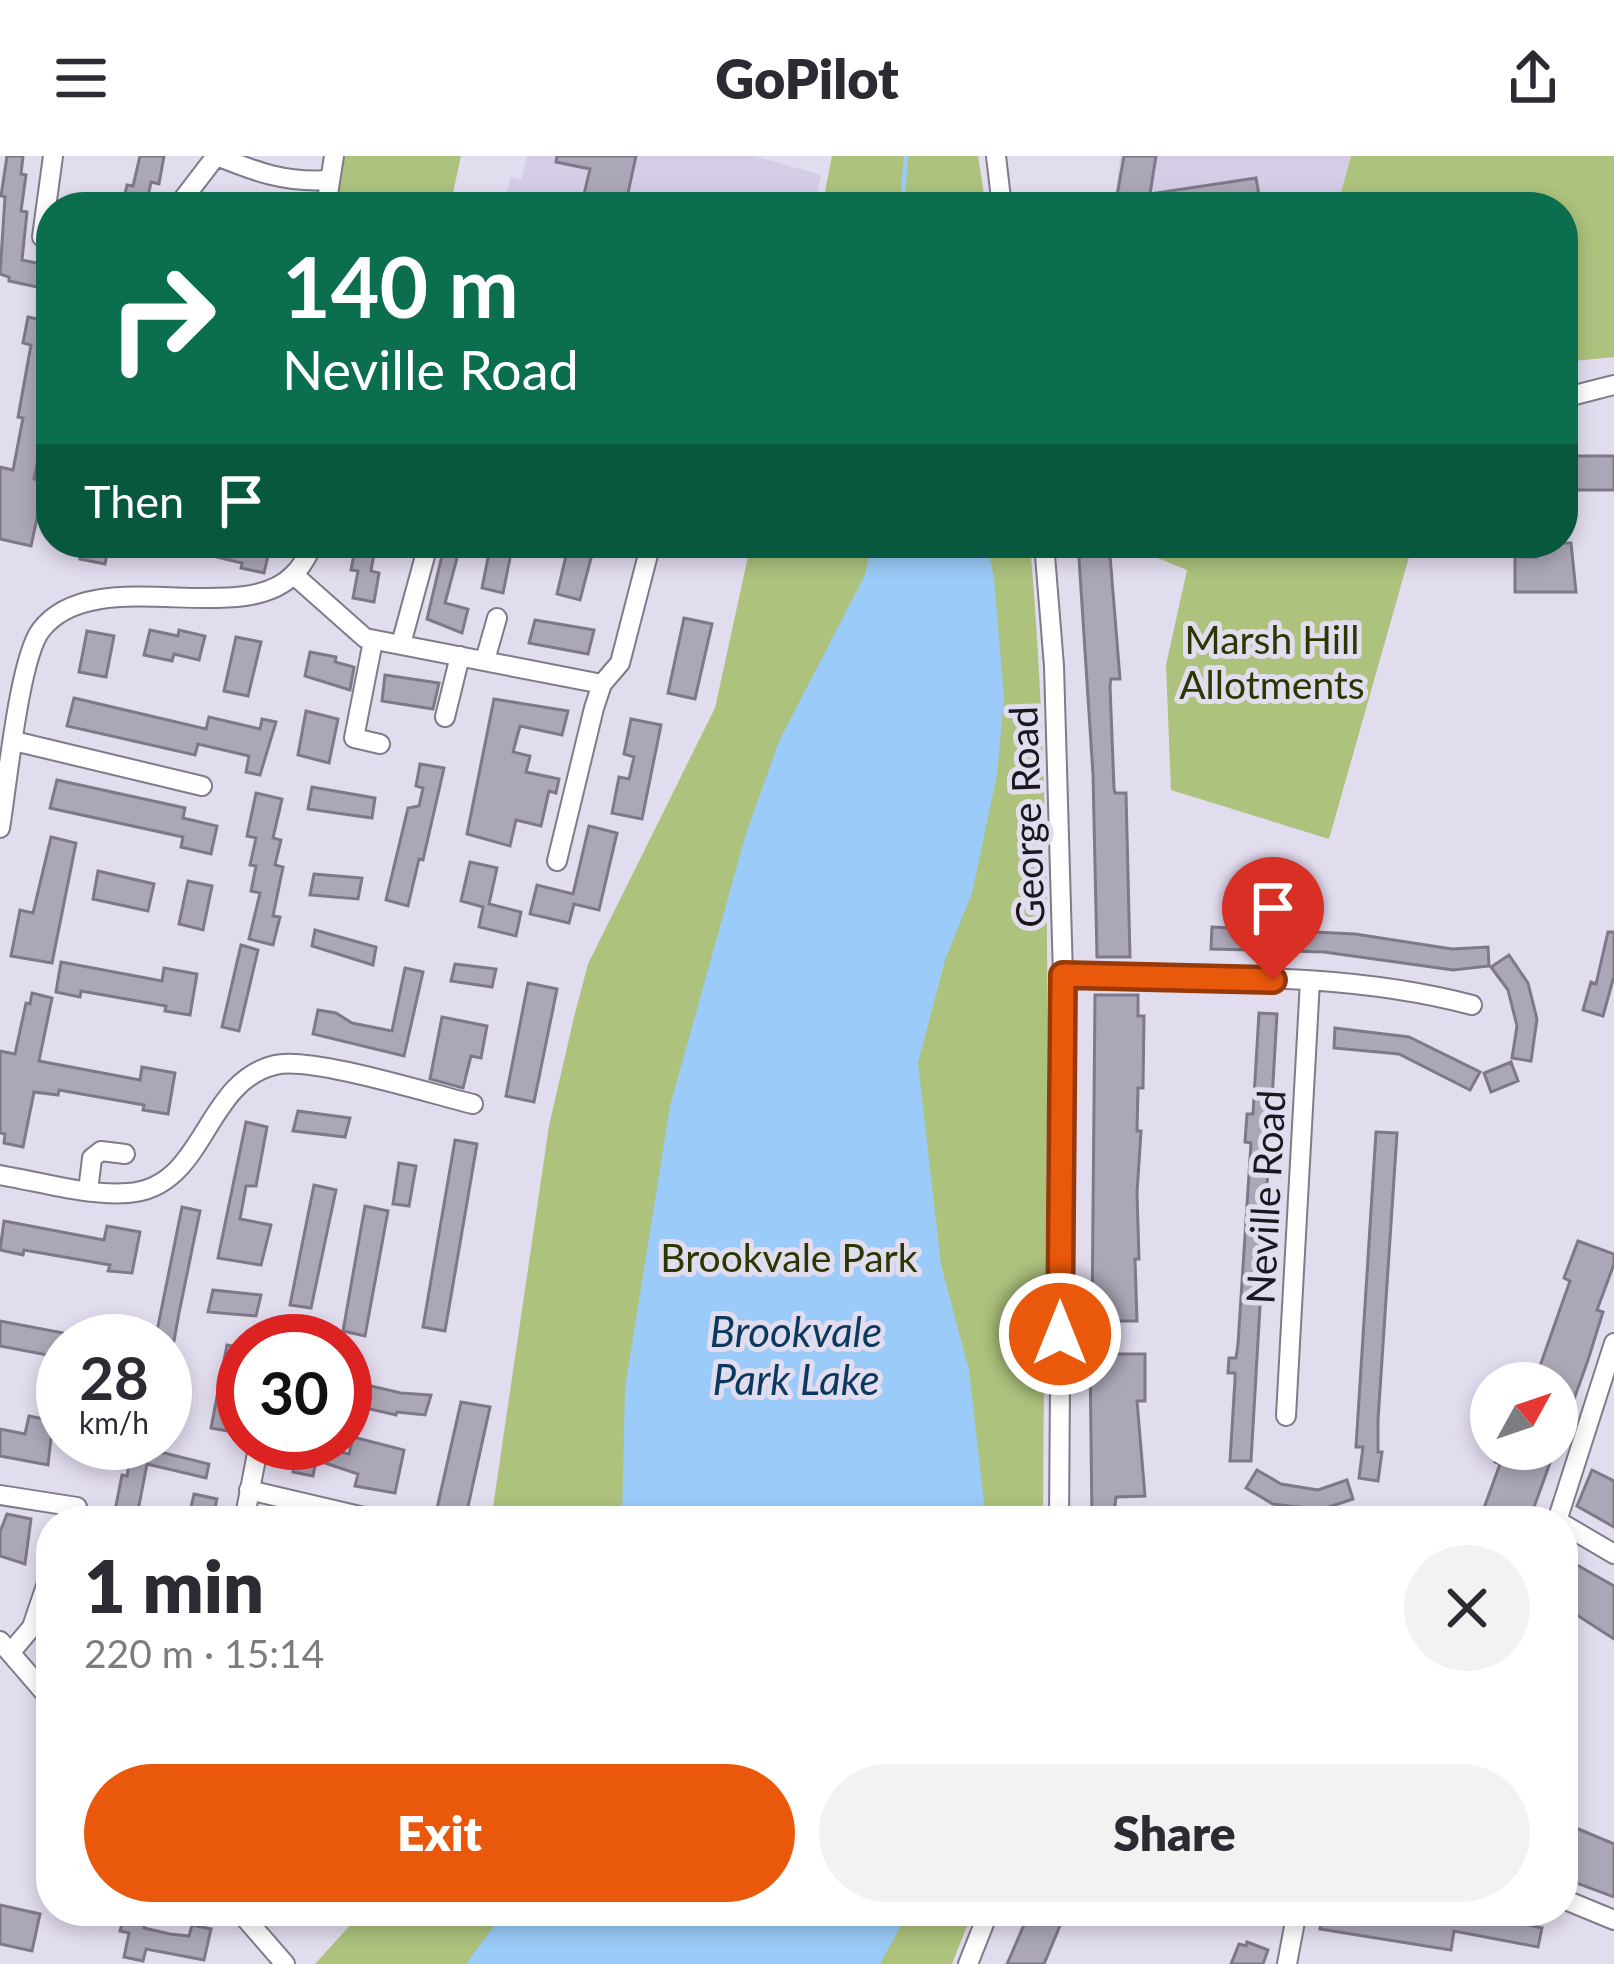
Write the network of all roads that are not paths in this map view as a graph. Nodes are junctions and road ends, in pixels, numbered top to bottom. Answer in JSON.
{"nodes":[{"id":1,"x":52,"y":156,"type":"edge"},
{"id":2,"x":217,"y":156,"type":"edge"},
{"id":3,"x":334,"y":156,"type":"edge"},
{"id":4,"x":996,"y":156,"type":"edge"},
{"id":5,"x":328,"y":180,"type":"junction"},
{"id":6,"x":48,"y":192,"type":"edge"},
{"id":7,"x":189,"y":192,"type":"edge"},
{"id":8,"x":327,"y":192,"type":"edge"},
{"id":9,"x":1001,"y":192,"type":"edge"},
{"id":10,"x":1614,"y":385,"type":"edge"},
{"id":11,"x":1578,"y":394,"type":"edge"},
{"id":12,"x":304,"y":558,"type":"edge"},
{"id":13,"x":423,"y":558,"type":"edge"},
{"id":14,"x":647,"y":558,"type":"edge"},
{"id":15,"x":1045,"y":558,"type":"edge"},
{"id":16,"x":294,"y":574,"type":"junction"},
{"id":17,"x":497,"y":618,"type":"dead end"},
{"id":18,"x":373,"y":641,"type":"junction"},
{"id":19,"x":401,"y":644,"type":"junction"},
{"id":20,"x":460,"y":656,"type":"junction"},
{"id":21,"x":485,"y":660,"type":"junction"},
{"id":22,"x":602,"y":684,"type":"junction"},
{"id":23,"x":445,"y":717,"type":"dead end"},
{"id":24,"x":14,"y":741,"type":"junction"},
{"id":25,"x":380,"y":744,"type":"dead end"},
{"id":26,"x":202,"y":787,"type":"dead end"},
{"id":27,"x":0,"y":829,"type":"edge"},
{"id":28,"x":556,"y":861,"type":"dead end"},
{"id":29,"x":1063,"y":975,"type":"junction"},
{"id":30,"x":1310,"y":981,"type":"junction"},
{"id":31,"x":1472,"y":1005,"type":"dead end"},
{"id":32,"x":473,"y":1104,"type":"dead end"},
{"id":33,"x":125,"y":1154,"type":"dead end"},
{"id":34,"x":0,"y":1175,"type":"edge"},
{"id":35,"x":88,"y":1191,"type":"junction"},
{"id":36,"x":1614,"y":1343,"type":"edge"},
{"id":37,"x":1286,"y":1416,"type":"dead end"},
{"id":38,"x":254,"y":1470,"type":"edge"},
{"id":39,"x":250,"y":1490,"type":"junction"},
{"id":40,"x":0,"y":1495,"type":"edge"},
{"id":41,"x":70,"y":1506,"type":"edge"},
{"id":42,"x":247,"y":1506,"type":"edge"},
{"id":43,"x":318,"y":1506,"type":"edge"},
{"id":44,"x":1059,"y":1506,"type":"edge"},
{"id":45,"x":1564,"y":1506,"type":"edge"},
{"id":46,"x":1578,"y":1533,"type":"edge"},
{"id":47,"x":1614,"y":1554,"type":"edge"},
{"id":48,"x":36,"y":1615,"type":"edge"},
{"id":49,"x":5,"y":1647,"type":"edge"},
{"id":50,"x":36,"y":1683,"type":"edge"},
{"id":51,"x":1578,"y":1905,"type":"edge"},
{"id":52,"x":1614,"y":1920,"type":"edge"},
{"id":53,"x":252,"y":1926,"type":"edge"},
{"id":54,"x":983,"y":1926,"type":"edge"},
{"id":55,"x":1295,"y":1926,"type":"edge"},
{"id":56,"x":285,"y":1964,"type":"edge"},
{"id":57,"x":968,"y":1964,"type":"edge"},
{"id":58,"x":1287,"y":1964,"type":"edge"}],
"edges":[{"from":1,"to":6,"type":"street"},
{"from":2,"to":5,"type":"street"},
{"from":2,"to":7,"type":"street"},
{"from":3,"to":5,"type":"street"},
{"from":4,"to":9,"type":"street"},
{"from":5,"to":8,"type":"street"},
{"from":10,"to":11,"type":"street"},
{"from":12,"to":16,"type":"street"},
{"from":13,"to":19,"type":"street"},
{"from":14,"to":22,"type":"street"},
{"from":15,"to":29,"type":"street","name":"George Road"},
{"from":16,"to":18,"type":"street"},
{"from":16,"to":24,"type":"street"},
{"from":17,"to":21,"type":"street"},
{"from":18,"to":19,"type":"street"},
{"from":18,"to":25,"type":"street"},
{"from":19,"to":20,"type":"street"},
{"from":20,"to":21,"type":"street"},
{"from":20,"to":23,"type":"street"},
{"from":21,"to":22,"type":"street"},
{"from":22,"to":28,"type":"street"},
{"from":24,"to":26,"type":"street"},
{"from":24,"to":27,"type":"street"},
{"from":29,"to":30,"type":"street"},
{"from":29,"to":44,"type":"street","name":"George Road"},
{"from":30,"to":31,"type":"street"},
{"from":30,"to":37,"type":"street","name":"Neville Road"},
{"from":32,"to":35,"type":"street"},
{"from":33,"to":35,"type":"street"},
{"from":34,"to":35,"type":"street"},
{"from":36,"to":45,"type":"street"},
{"from":38,"to":39,"type":"street"},
{"from":39,"to":42,"type":"street"},
{"from":39,"to":43,"type":"street"},
{"from":40,"to":41,"type":"street"},
{"from":46,"to":47,"type":"street"},
{"from":48,"to":49,"type":"street"},
{"from":49,"to":50,"type":"street"},
{"from":51,"to":52,"type":"street"},
{"from":53,"to":56,"type":"street"},
{"from":54,"to":57,"type":"street"},
{"from":55,"to":58,"type":"street"}]}
